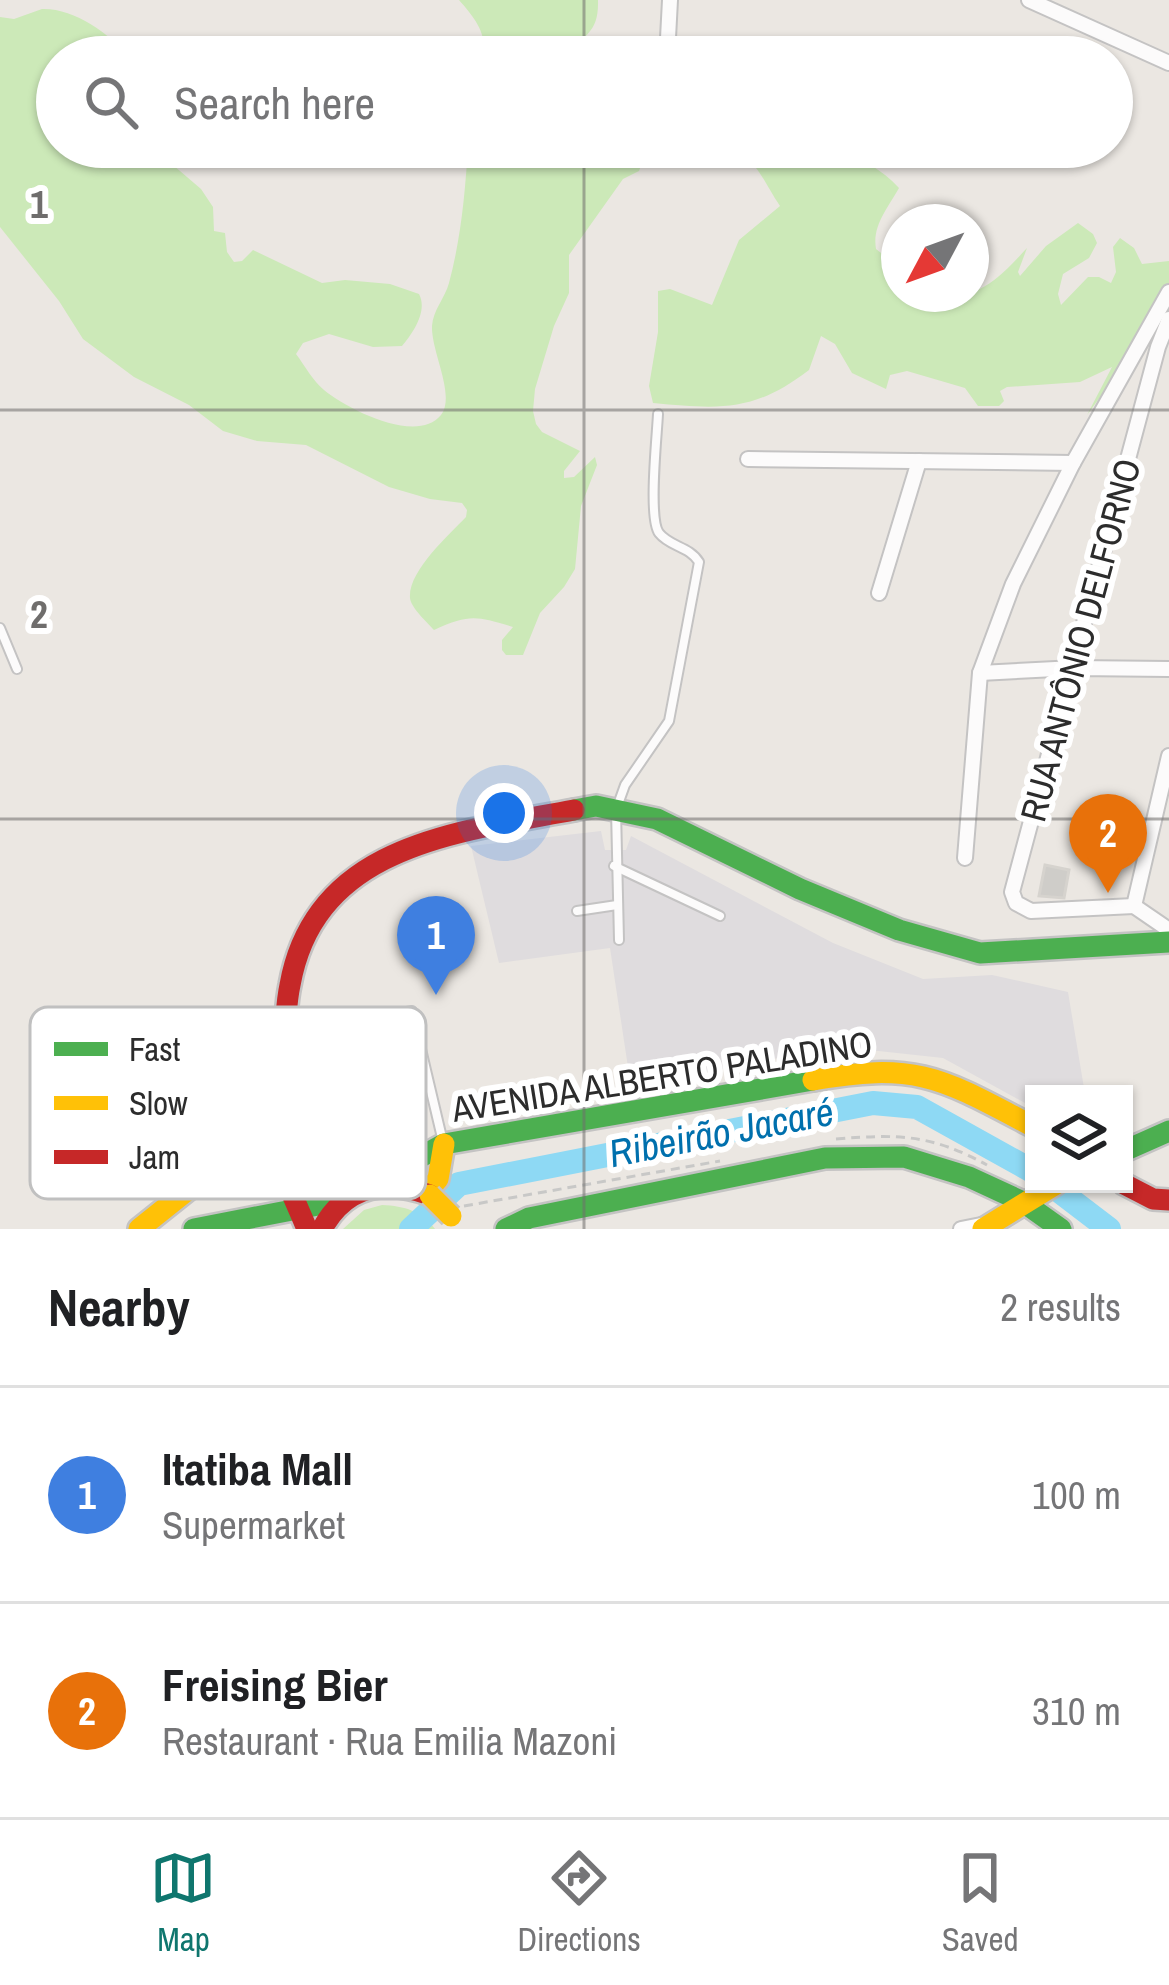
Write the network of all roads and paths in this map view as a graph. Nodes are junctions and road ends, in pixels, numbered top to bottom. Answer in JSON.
{"nodes":[{"id":1,"x":670,"y":0,"type":"edge"},
{"id":2,"x":1029,"y":0,"type":"edge"},
{"id":3,"x":668,"y":36,"type":"edge"},
{"id":4,"x":1112,"y":36,"type":"edge"},
{"id":5,"x":1133,"y":44,"type":"edge"},
{"id":6,"x":1166,"y":55,"type":"edge"},
{"id":7,"x":1167,"y":301,"type":"edge"},
{"id":8,"x":1169,"y":319,"type":"edge"},
{"id":9,"x":658,"y":414,"type":"dead end"},
{"id":10,"x":748,"y":460,"type":"dead end"},
{"id":11,"x":919,"y":461,"type":"junction"},
{"id":12,"x":1073,"y":463,"type":"junction"},
{"id":13,"x":879,"y":593,"type":"dead end"},
{"id":14,"x":0,"y":628,"type":"edge"},
{"id":15,"x":1075,"y":668,"type":"junction"},
{"id":16,"x":17,"y":669,"type":"dead end"},
{"id":17,"x":1169,"y":669,"type":"edge"},
{"id":18,"x":980,"y":673,"type":"junction"},
{"id":19,"x":1169,"y":756,"type":"edge"},
{"id":20,"x":616,"y":810,"type":"junction"},
{"id":21,"x":964,"y":858,"type":"dead end"},
{"id":22,"x":614,"y":866,"type":"junction"},
{"id":23,"x":616,"y":905,"type":"junction"},
{"id":24,"x":1134,"y":905,"type":"junction"},
{"id":25,"x":577,"y":911,"type":"dead end"},
{"id":26,"x":720,"y":916,"type":"dead end"},
{"id":27,"x":1169,"y":930,"type":"edge"},
{"id":28,"x":619,"y":940,"type":"dead end"},
{"id":29,"x":1169,"y":942,"type":"edge"},
{"id":30,"x":287,"y":1007,"type":"edge"},
{"id":31,"x":426,"y":1069,"type":"edge"},
{"id":32,"x":1025,"y":1122,"type":"edge"},
{"id":33,"x":1169,"y":1131,"type":"edge"},
{"id":34,"x":444,"y":1144,"type":"junction"},
{"id":35,"x":1133,"y":1147,"type":"edge"},
{"id":36,"x":426,"y":1153,"type":"edge"},
{"id":37,"x":1133,"y":1189,"type":"edge"},
{"id":38,"x":1039,"y":1193,"type":"edge"},
{"id":39,"x":428,"y":1194,"type":"joint"},
{"id":40,"x":1029,"y":1198,"type":"junction"},
{"id":41,"x":176,"y":1199,"type":"edge"},
{"id":42,"x":342,"y":1199,"type":"edge"},
{"id":43,"x":352,"y":1199,"type":"edge"},
{"id":44,"x":1169,"y":1200,"type":"edge"},
{"id":45,"x":302,"y":1220,"type":"edge"},
{"id":46,"x":453,"y":1223,"type":"edge"},
{"id":47,"x":984,"y":1227,"type":"edge"},
{"id":48,"x":139,"y":1229,"type":"edge"},
{"id":49,"x":194,"y":1229,"type":"edge"},
{"id":50,"x":322,"y":1229,"type":"edge"},
{"id":51,"x":506,"y":1229,"type":"edge"},
{"id":52,"x":961,"y":1229,"type":"edge"},
{"id":53,"x":1060,"y":1229,"type":"edge"}],
"edges":[{"from":1,"to":3,"type":"street"},
{"from":2,"to":4,"type":"street"},
{"from":5,"to":6,"type":"street"},
{"from":7,"to":12,"type":"street"},
{"from":8,"to":15,"type":"street","name":"RUA ANTÔNIO DELFORNO"},
{"from":9,"to":20,"type":"lane"},
{"from":10,"to":11,"type":"street"},
{"from":11,"to":12,"type":"street"},
{"from":11,"to":13,"type":"street"},
{"from":12,"to":18,"type":"street"},
{"from":14,"to":16,"type":"lane"},
{"from":15,"to":17,"type":"street"},
{"from":15,"to":18,"type":"street"},
{"from":15,"to":24,"type":"street","name":"RUA ANTÔNIO DELFORNO"},
{"from":18,"to":21,"type":"street"},
{"from":19,"to":24,"type":"street"},
{"from":20,"to":22,"type":"lane"},
{"from":20,"to":29,"type":"main road"},
{"from":20,"to":30,"type":"main road"},
{"from":22,"to":23,"type":"lane"},
{"from":22,"to":26,"type":"lane"},
{"from":23,"to":25,"type":"lane"},
{"from":23,"to":28,"type":"lane"},
{"from":24,"to":27,"type":"street"},
{"from":31,"to":34,"type":"lane"},
{"from":32,"to":34,"type":"main road","name":"AVENIDA ALBERTO PALADINO"},
{"from":33,"to":35,"type":"main road"},
{"from":34,"to":36,"type":"main road","name":"AVENIDA ALBERTO PALADINO"},
{"from":34,"to":39,"type":"main road"},
{"from":37,"to":44,"type":"main road"},
{"from":38,"to":40,"type":"main road"},
{"from":39,"to":46,"type":"main road","bridge":true},
{"from":40,"to":47,"type":"main road"},
{"from":40,"to":51,"type":"main road"},
{"from":40,"to":53,"type":"main road"},
{"from":41,"to":48,"type":"main road"},
{"from":42,"to":45,"type":"main road","name":"AVENIDA ALBERTO PALADINO"},
{"from":43,"to":50,"type":"main road"},
{"from":45,"to":49,"type":"main road","name":"AVENIDA ALBERTO PALADINO"},
{"from":47,"to":52,"type":"street"}]}
